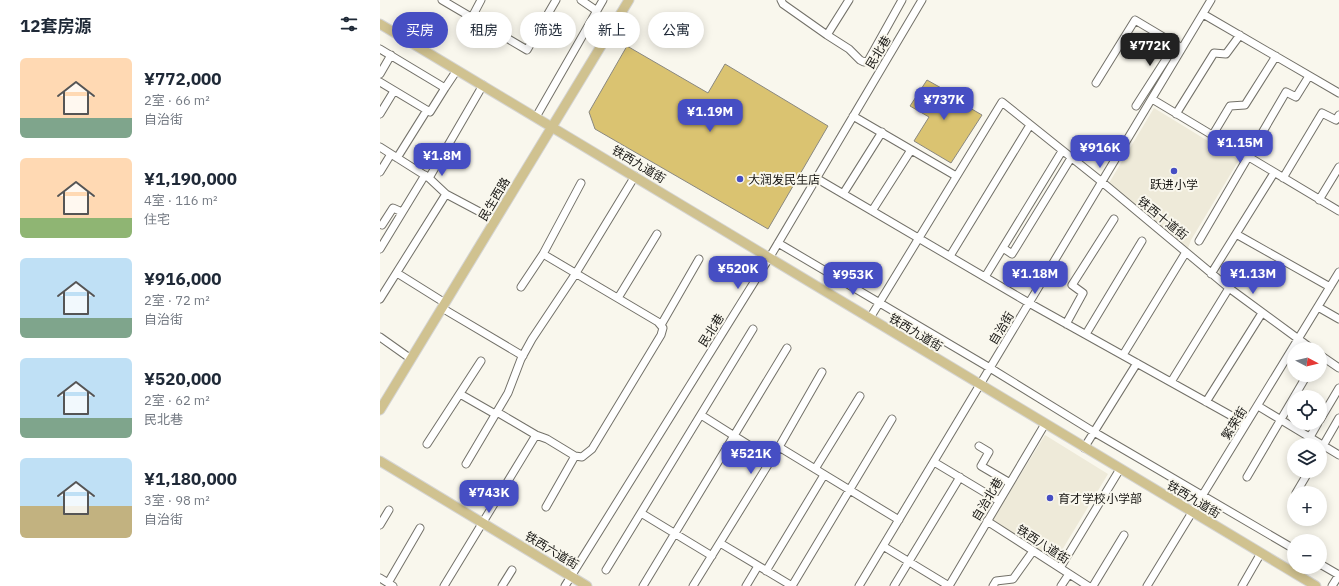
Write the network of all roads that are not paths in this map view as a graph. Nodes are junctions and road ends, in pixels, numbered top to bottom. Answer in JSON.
{"nodes":[{"id":1,"x":442,"y":0,"type":"edge"},
{"id":2,"x":481,"y":0,"type":"edge"},
{"id":3,"x":556,"y":0,"type":"edge"},
{"id":4,"x":581,"y":0,"type":"edge"},
{"id":5,"x":603,"y":0,"type":"edge"},
{"id":6,"x":629,"y":0,"type":"edge"},
{"id":7,"x":781,"y":0,"type":"edge"},
{"id":8,"x":849,"y":0,"type":"edge"},
{"id":9,"x":902,"y":0,"type":"edge"},
{"id":10,"x":922,"y":0,"type":"edge"},
{"id":11,"x":1211,"y":0,"type":"edge"},
{"id":12,"x":597,"y":11,"type":"junction"},
{"id":13,"x":462,"y":12,"type":"edge"},
{"id":14,"x":475,"y":12,"type":"edge"},
{"id":15,"x":1203,"y":14,"type":"junction"},
{"id":16,"x":380,"y":24,"type":"edge"},
{"id":17,"x":828,"y":35,"type":"junction"},
{"id":18,"x":1240,"y":35,"type":"junction"},
{"id":19,"x":512,"y":41,"type":"edge"},
{"id":20,"x":1182,"y":48,"type":"junction"},
{"id":21,"x":380,"y":49,"type":"edge"},
{"id":22,"x":391,"y":55,"type":"junction"},
{"id":23,"x":1276,"y":56,"type":"junction"},
{"id":24,"x":457,"y":70,"type":"junction"},
{"id":25,"x":380,"y":74,"type":"edge"},
{"id":26,"x":1309,"y":76,"type":"junction"},
{"id":27,"x":380,"y":82,"type":"edge"},
{"id":28,"x":1096,"y":83,"type":"dead end"},
{"id":29,"x":483,"y":85,"type":"junction"},
{"id":30,"x":445,"y":88,"type":"junction"},
{"id":31,"x":394,"y":91,"type":"junction"},
{"id":32,"x":1339,"y":93,"type":"edge"},
{"id":33,"x":1152,"y":99,"type":"junction"},
{"id":34,"x":1136,"y":106,"type":"dead end"},
{"id":35,"x":427,"y":110,"type":"junction"},
{"id":36,"x":380,"y":114,"type":"edge"},
{"id":37,"x":1176,"y":114,"type":"junction"},
{"id":38,"x":1339,"y":115,"type":"edge"},
{"id":39,"x":853,"y":116,"type":"junction"},
{"id":40,"x":536,"y":117,"type":"junction"},
{"id":41,"x":1030,"y":124,"type":"junction"},
{"id":42,"x":552,"y":126,"type":"junction"},
{"id":43,"x":882,"y":132,"type":"junction"},
{"id":44,"x":1212,"y":136,"type":"junction"},
{"id":45,"x":380,"y":147,"type":"edge"},
{"id":46,"x":911,"y":150,"type":"junction"},
{"id":47,"x":1062,"y":151,"type":"junction"},
{"id":48,"x":394,"y":156,"type":"junction"},
{"id":49,"x":1248,"y":157,"type":"junction"},
{"id":50,"x":1071,"y":158,"type":"junction"},
{"id":51,"x":1339,"y":167,"type":"edge"},
{"id":52,"x":380,"y":172,"type":"edge"},
{"id":53,"x":1274,"y":173,"type":"junction"},
{"id":54,"x":427,"y":176,"type":"junction"},
{"id":55,"x":635,"y":176,"type":"junction"},
{"id":56,"x":956,"y":176,"type":"junction"},
{"id":57,"x":816,"y":178,"type":"junction"},
{"id":58,"x":1283,"y":178,"type":"junction"},
{"id":59,"x":1102,"y":182,"type":"junction"},
{"id":60,"x":581,"y":183,"type":"dead end"},
{"id":61,"x":446,"y":194,"type":"junction"},
{"id":62,"x":843,"y":194,"type":"junction"},
{"id":63,"x":1319,"y":200,"type":"junction"},
{"id":64,"x":872,"y":211,"type":"junction"},
{"id":65,"x":1339,"y":211,"type":"edge"},
{"id":66,"x":402,"y":212,"type":"junction"},
{"id":67,"x":1114,"y":219,"type":"dead end"},
{"id":68,"x":495,"y":220,"type":"junction"},
{"id":69,"x":382,"y":225,"type":"dead end"},
{"id":70,"x":657,"y":234,"type":"dead end"},
{"id":71,"x":1236,"y":234,"type":"junction"},
{"id":72,"x":918,"y":238,"type":"junction"},
{"id":73,"x":1142,"y":240,"type":"dead end"},
{"id":74,"x":1199,"y":240,"type":"dead end"},
{"id":75,"x":778,"y":243,"type":"junction"},
{"id":76,"x":1003,"y":248,"type":"junction"},
{"id":77,"x":380,"y":250,"type":"edge"},
{"id":78,"x":1186,"y":252,"type":"junction"},
{"id":79,"x":543,"y":254,"type":"junction"},
{"id":80,"x":950,"y":256,"type":"junction"},
{"id":81,"x":769,"y":257,"type":"junction"},
{"id":82,"x":699,"y":259,"type":"dead end"},
{"id":83,"x":1339,"y":272,"type":"edge"},
{"id":84,"x":396,"y":273,"type":"junction"},
{"id":85,"x":576,"y":273,"type":"junction"},
{"id":86,"x":1211,"y":274,"type":"junction"},
{"id":87,"x":985,"y":277,"type":"junction"},
{"id":88,"x":1330,"y":287,"type":"junction"},
{"id":89,"x":521,"y":288,"type":"dead end"},
{"id":90,"x":1229,"y":288,"type":"junction"},
{"id":91,"x":618,"y":298,"type":"junction"},
{"id":92,"x":380,"y":299,"type":"edge"},
{"id":93,"x":878,"y":303,"type":"junction"},
{"id":94,"x":1029,"y":303,"type":"junction"},
{"id":95,"x":444,"y":305,"type":"junction"},
{"id":96,"x":1318,"y":307,"type":"junction"},
{"id":97,"x":1262,"y":313,"type":"junction"},
{"id":98,"x":870,"y":318,"type":"junction"},
{"id":99,"x":1339,"y":319,"type":"edge"},
{"id":100,"x":1066,"y":324,"type":"junction"},
{"id":101,"x":661,"y":325,"type":"junction"},
{"id":102,"x":753,"y":329,"type":"dead end"},
{"id":103,"x":1086,"y":334,"type":"junction"},
{"id":104,"x":380,"y":337,"type":"edge"},
{"id":105,"x":1298,"y":339,"type":"junction"},
{"id":106,"x":1302,"y":342,"type":"edge"},
{"id":107,"x":787,"y":348,"type":"dead end"},
{"id":108,"x":1123,"y":355,"type":"junction"},
{"id":109,"x":523,"y":356,"type":"junction"},
{"id":110,"x":411,"y":359,"type":"junction"},
{"id":111,"x":1327,"y":360,"type":"edge"},
{"id":112,"x":480,"y":361,"type":"dead end"},
{"id":113,"x":1137,"y":363,"type":"junction"},
{"id":114,"x":990,"y":368,"type":"junction"},
{"id":115,"x":1339,"y":368,"type":"edge"},
{"id":116,"x":822,"y":372,"type":"dead end"},
{"id":117,"x":1171,"y":382,"type":"junction"},
{"id":118,"x":1303,"y":382,"type":"edge"},
{"id":119,"x":980,"y":385,"type":"junction"},
{"id":120,"x":1339,"y":388,"type":"edge"},
{"id":121,"x":460,"y":394,"type":"junction"},
{"id":122,"x":860,"y":396,"type":"dead end"},
{"id":123,"x":1206,"y":402,"type":"junction"},
{"id":124,"x":1258,"y":406,"type":"junction"},
{"id":125,"x":1327,"y":408,"type":"edge"},
{"id":126,"x":380,"y":410,"type":"edge"},
{"id":127,"x":496,"y":413,"type":"junction"},
{"id":128,"x":700,"y":415,"type":"junction"},
{"id":129,"x":1339,"y":418,"type":"edge"},
{"id":130,"x":892,"y":419,"type":"dead end"},
{"id":131,"x":1280,"y":419,"type":"junction"},
{"id":132,"x":1045,"y":424,"type":"junction"},
{"id":133,"x":1246,"y":424,"type":"junction"},
{"id":134,"x":1314,"y":430,"type":"edge"},
{"id":135,"x":1094,"y":432,"type":"junction"},
{"id":136,"x":536,"y":435,"type":"junction"},
{"id":137,"x":734,"y":436,"type":"junction"},
{"id":138,"x":1310,"y":437,"type":"joint"},
{"id":139,"x":1327,"y":439,"type":"edge"},
{"id":140,"x":427,"y":444,"type":"dead end"},
{"id":141,"x":979,"y":446,"type":"dead end"},
{"id":142,"x":778,"y":447,"type":"junction"},
{"id":143,"x":1084,"y":448,"type":"junction"},
{"id":144,"x":1327,"y":450,"type":"edge"},
{"id":145,"x":1339,"y":455,"type":"edge"},
{"id":146,"x":575,"y":456,"type":"junction"},
{"id":147,"x":771,"y":459,"type":"junction"},
{"id":148,"x":380,"y":461,"type":"edge"},
{"id":149,"x":934,"y":462,"type":"junction"},
{"id":150,"x":466,"y":464,"type":"dead end"},
{"id":151,"x":815,"y":469,"type":"junction"},
{"id":152,"x":1120,"y":469,"type":"junction"},
{"id":153,"x":824,"y":475,"type":"junction"},
{"id":154,"x":960,"y":477,"type":"junction"},
{"id":155,"x":1247,"y":477,"type":"dead end"},
{"id":156,"x":1010,"y":483,"type":"junction"},
{"id":157,"x":849,"y":490,"type":"junction"},
{"id":158,"x":1203,"y":494,"type":"junction"},
{"id":159,"x":999,"y":501,"type":"junction"},
{"id":160,"x":546,"y":506,"type":"dead end"},
{"id":161,"x":389,"y":510,"type":"dead end"},
{"id":162,"x":1192,"y":512,"type":"junction"},
{"id":163,"x":641,"y":513,"type":"junction"},
{"id":164,"x":899,"y":520,"type":"junction"},
{"id":165,"x":987,"y":521,"type":"junction"},
{"id":166,"x":482,"y":522,"type":"junction"},
{"id":167,"x":380,"y":525,"type":"edge"},
{"id":168,"x":420,"y":528,"type":"dead end"},
{"id":169,"x":675,"y":533,"type":"junction"},
{"id":170,"x":1124,"y":535,"type":"dead end"},
{"id":171,"x":720,"y":543,"type":"junction"},
{"id":172,"x":1287,"y":545,"type":"edge"},
{"id":173,"x":883,"y":546,"type":"junction"},
{"id":174,"x":1033,"y":551,"type":"junction"},
{"id":175,"x":1261,"y":553,"type":"junction"},
{"id":176,"x":712,"y":556,"type":"junction"},
{"id":177,"x":908,"y":562,"type":"junction"},
{"id":178,"x":758,"y":566,"type":"junction"},
{"id":179,"x":1060,"y":568,"type":"junction"},
{"id":180,"x":1327,"y":568,"type":"edge"},
{"id":181,"x":512,"y":570,"type":"dead end"},
{"id":182,"x":606,"y":570,"type":"dead end"},
{"id":183,"x":766,"y":571,"type":"junction"},
{"id":184,"x":1069,"y":574,"type":"junction"},
{"id":185,"x":1339,"y":575,"type":"edge"},
{"id":186,"x":571,"y":576,"type":"junction"},
{"id":187,"x":380,"y":578,"type":"edge"},
{"id":188,"x":390,"y":584,"type":"edge"},
{"id":189,"x":444,"y":586,"type":"edge"},
{"id":190,"x":502,"y":586,"type":"edge"},
{"id":191,"x":565,"y":586,"type":"edge"},
{"id":192,"x":587,"y":586,"type":"edge"},
{"id":193,"x":643,"y":586,"type":"edge"},
{"id":194,"x":693,"y":586,"type":"edge"},
{"id":195,"x":746,"y":586,"type":"edge"},
{"id":196,"x":792,"y":586,"type":"edge"},
{"id":197,"x":859,"y":586,"type":"edge"},
{"id":198,"x":894,"y":586,"type":"edge"},
{"id":199,"x":949,"y":586,"type":"edge"},
{"id":200,"x":993,"y":586,"type":"edge"},
{"id":201,"x":1061,"y":586,"type":"edge"},
{"id":202,"x":1088,"y":586,"type":"edge"},
{"id":203,"x":1093,"y":586,"type":"edge"},
{"id":204,"x":1147,"y":586,"type":"edge"},
{"id":205,"x":1242,"y":586,"type":"edge"},
{"id":206,"x":1316,"y":586,"type":"edge"},
{"id":207,"x":1332,"y":586,"type":"edge"}],
"edges":[{"from":1,"to":13,"type":"street"},
{"from":2,"to":14,"type":"street"},
{"from":3,"to":19,"type":"street"},
{"from":4,"to":12,"type":"street"},
{"from":5,"to":12,"type":"street"},
{"from":6,"to":42,"type":"main road","name":"民生西路"},
{"from":7,"to":17,"type":"street"},
{"from":8,"to":17,"type":"street"},
{"from":9,"to":17,"type":"street"},
{"from":10,"to":39,"type":"street","name":"民北巷"},
{"from":11,"to":15,"type":"street","name":"自治街"},
{"from":12,"to":40,"type":"street"},
{"from":15,"to":18,"type":"street"},
{"from":15,"to":20,"type":"street","name":"自治街"},
{"from":16,"to":24,"type":"main road","name":"铁西九道街"},
{"from":18,"to":23,"type":"street"},
{"from":18,"to":37,"type":"street"},
{"from":20,"to":28,"type":"street"},
{"from":20,"to":33,"type":"street","name":"自治街"},
{"from":20,"to":34,"type":"street"},
{"from":21,"to":22,"type":"street"},
{"from":22,"to":25,"type":"street"},
{"from":22,"to":30,"type":"street"},
{"from":23,"to":26,"type":"street"},
{"from":23,"to":44,"type":"street"},
{"from":24,"to":29,"type":"main road","name":"铁西九道街"},
{"from":24,"to":30,"type":"street"},
{"from":26,"to":32,"type":"street"},
{"from":26,"to":49,"type":"street"},
{"from":27,"to":31,"type":"street"},
{"from":29,"to":40,"type":"main road","name":"铁西九道街"},
{"from":29,"to":54,"type":"street"},
{"from":30,"to":35,"type":"street"},
{"from":31,"to":35,"type":"street"},
{"from":31,"to":36,"type":"street"},
{"from":33,"to":37,"type":"street"},
{"from":33,"to":59,"type":"street","name":"自治街"},
{"from":35,"to":48,"type":"street"},
{"from":37,"to":44,"type":"street"},
{"from":38,"to":58,"type":"street"},
{"from":39,"to":43,"type":"street"},
{"from":39,"to":57,"type":"street","name":"民北巷"},
{"from":40,"to":42,"type":"main road","name":"铁西九道街"},
{"from":41,"to":47,"type":"street","name":"铁西十道街"},
{"from":41,"to":56,"type":"street","name":"铁西十道街"},
{"from":41,"to":80,"type":"street"},
{"from":42,"to":55,"type":"main road","name":"铁西九道街"},
{"from":42,"to":68,"type":"main road","name":"民生西路"},
{"from":43,"to":46,"type":"street"},
{"from":43,"to":62,"type":"street"},
{"from":44,"to":49,"type":"street"},
{"from":45,"to":48,"type":"street"},
{"from":46,"to":56,"type":"street"},
{"from":46,"to":64,"type":"street"},
{"from":47,"to":50,"type":"street","name":"铁西十道街"},
{"from":47,"to":76,"type":"street"},
{"from":48,"to":52,"type":"street"},
{"from":48,"to":54,"type":"street"},
{"from":49,"to":53,"type":"street"},
{"from":49,"to":74,"type":"street"},
{"from":50,"to":59,"type":"street","name":"铁西十道街"},
{"from":50,"to":76,"type":"street"},
{"from":51,"to":63,"type":"street"},
{"from":53,"to":58,"type":"street"},
{"from":53,"to":71,"type":"street"},
{"from":54,"to":61,"type":"street"},
{"from":54,"to":66,"type":"street"},
{"from":55,"to":81,"type":"main road","name":"铁西九道街"},
{"from":55,"to":85,"type":"street"},
{"from":56,"to":72,"type":"street"},
{"from":57,"to":62,"type":"street"},
{"from":57,"to":75,"type":"street","name":"民北巷"},
{"from":58,"to":63,"type":"street"},
{"from":59,"to":78,"type":"street","name":"铁西十道街"},
{"from":59,"to":94,"type":"street","name":"自治街"},
{"from":60,"to":79,"type":"street"},
{"from":61,"to":68,"type":"street"},
{"from":61,"to":84,"type":"street"},
{"from":62,"to":64,"type":"street"},
{"from":63,"to":65,"type":"street"},
{"from":64,"to":72,"type":"street"},
{"from":66,"to":69,"type":"street"},
{"from":66,"to":77,"type":"street"},
{"from":67,"to":100,"type":"street"},
{"from":68,"to":95,"type":"main road","name":"民生西路"},
{"from":70,"to":91,"type":"street"},
{"from":71,"to":86,"type":"street"},
{"from":71,"to":88,"type":"street"},
{"from":72,"to":80,"type":"street"},
{"from":72,"to":93,"type":"street"},
{"from":73,"to":103,"type":"street"},
{"from":75,"to":81,"type":"street","name":"民北巷"},
{"from":75,"to":93,"type":"street"},
{"from":76,"to":87,"type":"street"},
{"from":78,"to":86,"type":"street","name":"铁西十道街"},
{"from":78,"to":108,"type":"street"},
{"from":79,"to":85,"type":"street"},
{"from":79,"to":89,"type":"street"},
{"from":80,"to":87,"type":"street"},
{"from":81,"to":98,"type":"main road","name":"铁西九道街"},
{"from":81,"to":186,"type":"street","name":"民北巷"},
{"from":82,"to":101,"type":"street"},
{"from":83,"to":88,"type":"street","name":"繁荣街"},
{"from":84,"to":92,"type":"street"},
{"from":84,"to":95,"type":"street"},
{"from":85,"to":91,"type":"street"},
{"from":85,"to":109,"type":"street"},
{"from":86,"to":90,"type":"street","name":"铁西十道街"},
{"from":87,"to":94,"type":"street"},
{"from":88,"to":96,"type":"street","name":"繁荣街"},
{"from":90,"to":97,"type":"street","name":"铁西十道街"},
{"from":90,"to":117,"type":"street"},
{"from":91,"to":101,"type":"street"},
{"from":93,"to":98,"type":"street"},
{"from":93,"to":114,"type":"street"},
{"from":94,"to":100,"type":"street"},
{"from":94,"to":114,"type":"street","name":"自治街"},
{"from":95,"to":109,"type":"street"},
{"from":95,"to":110,"type":"main road","name":"民生西路"},
{"from":96,"to":99,"type":"street"},
{"from":96,"to":105,"type":"street","name":"繁荣街"},
{"from":97,"to":105,"type":"street","name":"铁西十道街"},
{"from":97,"to":123,"type":"street"},
{"from":98,"to":119,"type":"main road","name":"铁西九道街"},
{"from":100,"to":103,"type":"street"},
{"from":101,"to":146,"type":"street"},
{"from":102,"to":128,"type":"street"},
{"from":103,"to":108,"type":"street"},
{"from":104,"to":110,"type":"street"},
{"from":105,"to":106,"type":"street","name":"铁西十道街"},
{"from":105,"to":124,"type":"street","name":"繁荣街"},
{"from":107,"to":137,"type":"street"},
{"from":108,"to":113,"type":"street"},
{"from":109,"to":127,"type":"street"},
{"from":110,"to":126,"type":"main road","name":"民生西路"},
{"from":111,"to":115,"type":"street"},
{"from":112,"to":121,"type":"street"},
{"from":113,"to":117,"type":"street"},
{"from":113,"to":135,"type":"street"},
{"from":114,"to":119,"type":"street","name":"自治街"},
{"from":114,"to":135,"type":"street"},
{"from":116,"to":142,"type":"street"},
{"from":117,"to":123,"type":"street"},
{"from":118,"to":131,"type":"street"},
{"from":119,"to":132,"type":"main road","name":"铁西九道街"},
{"from":119,"to":149,"type":"street","name":"自治街"},
{"from":120,"to":125,"type":"street"},
{"from":121,"to":127,"type":"street"},
{"from":121,"to":140,"type":"street"},
{"from":122,"to":151,"type":"street"},
{"from":123,"to":133,"type":"street"},
{"from":124,"to":131,"type":"street"},
{"from":124,"to":133,"type":"street","name":"繁荣街"},
{"from":127,"to":136,"type":"street"},
{"from":127,"to":150,"type":"street"},
{"from":128,"to":137,"type":"street"},
{"from":128,"to":163,"type":"street"},
{"from":129,"to":139,"type":"street"},
{"from":130,"to":157,"type":"street"},
{"from":131,"to":138,"type":"street"},
{"from":131,"to":155,"type":"street"},
{"from":132,"to":143,"type":"main road","name":"铁西九道街"},
{"from":132,"to":156,"type":"street","name":"自治北巷"},
{"from":133,"to":158,"type":"street","name":"繁荣街"},
{"from":134,"to":138,"type":"street"},
{"from":135,"to":143,"type":"street"},
{"from":135,"to":158,"type":"street"},
{"from":136,"to":146,"type":"street"},
{"from":136,"to":166,"type":"street"},
{"from":137,"to":147,"type":"street"},
{"from":137,"to":169,"type":"street"},
{"from":141,"to":156,"type":"street"},
{"from":142,"to":147,"type":"street"},
{"from":142,"to":151,"type":"street"},
{"from":143,"to":152,"type":"main road","name":"铁西九道街"},
{"from":144,"to":145,"type":"street"},
{"from":146,"to":160,"type":"street"},
{"from":147,"to":171,"type":"street"},
{"from":148,"to":166,"type":"main road","name":"铁西六道街"},
{"from":149,"to":154,"type":"street"},
{"from":149,"to":164,"type":"street","name":"自治街"},
{"from":151,"to":153,"type":"street"},
{"from":152,"to":162,"type":"main road","name":"铁西九道街"},
{"from":152,"to":179,"type":"street"},
{"from":153,"to":157,"type":"street"},
{"from":153,"to":183,"type":"street"},
{"from":154,"to":159,"type":"street"},
{"from":154,"to":177,"type":"street"},
{"from":156,"to":159,"type":"street","name":"自治北巷"},
{"from":157,"to":164,"type":"street"},
{"from":157,"to":196,"type":"street"},
{"from":158,"to":162,"type":"street","name":"繁荣街"},
{"from":158,"to":172,"type":"street"},
{"from":159,"to":165,"type":"street","name":"自治北巷"},
{"from":161,"to":167,"type":"street"},
{"from":162,"to":175,"type":"main road","name":"铁西九道街"},
{"from":162,"to":204,"type":"street","name":"繁荣街"},
{"from":163,"to":169,"type":"street"},
{"from":163,"to":182,"type":"street"},
{"from":164,"to":173,"type":"street","name":"自治街"},
{"from":165,"to":174,"type":"street","name":"铁西八道街"},
{"from":165,"to":199,"type":"street","name":"自治北巷"},
{"from":166,"to":186,"type":"main road","name":"铁西六道街"},
{"from":166,"to":189,"type":"street"},
{"from":168,"to":188,"type":"street"},
{"from":169,"to":176,"type":"street"},
{"from":169,"to":193,"type":"street"},
{"from":170,"to":203,"type":"street"},
{"from":171,"to":176,"type":"street"},
{"from":171,"to":178,"type":"street"},
{"from":173,"to":177,"type":"street"},
{"from":173,"to":197,"type":"street","name":"自治街"},
{"from":174,"to":179,"type":"street","name":"铁西八道街"},
{"from":174,"to":200,"type":"street"},
{"from":175,"to":205,"type":"street"},
{"from":175,"to":206,"type":"main road","name":"铁西九道街"},
{"from":176,"to":194,"type":"street"},
{"from":177,"to":198,"type":"street"},
{"from":177,"to":199,"type":"street"},
{"from":178,"to":183,"type":"street"},
{"from":178,"to":195,"type":"street"},
{"from":179,"to":184,"type":"street","name":"铁西八道街"},
{"from":180,"to":185,"type":"street"},
{"from":181,"to":190,"type":"street"},
{"from":183,"to":196,"type":"street"},
{"from":184,"to":201,"type":"street"},
{"from":184,"to":202,"type":"street","name":"铁西八道街"},
{"from":185,"to":207,"type":"street"},
{"from":186,"to":191,"type":"street","name":"民北巷"},
{"from":186,"to":192,"type":"main road","name":"铁西六道街"},
{"from":187,"to":188,"type":"street"}]}
